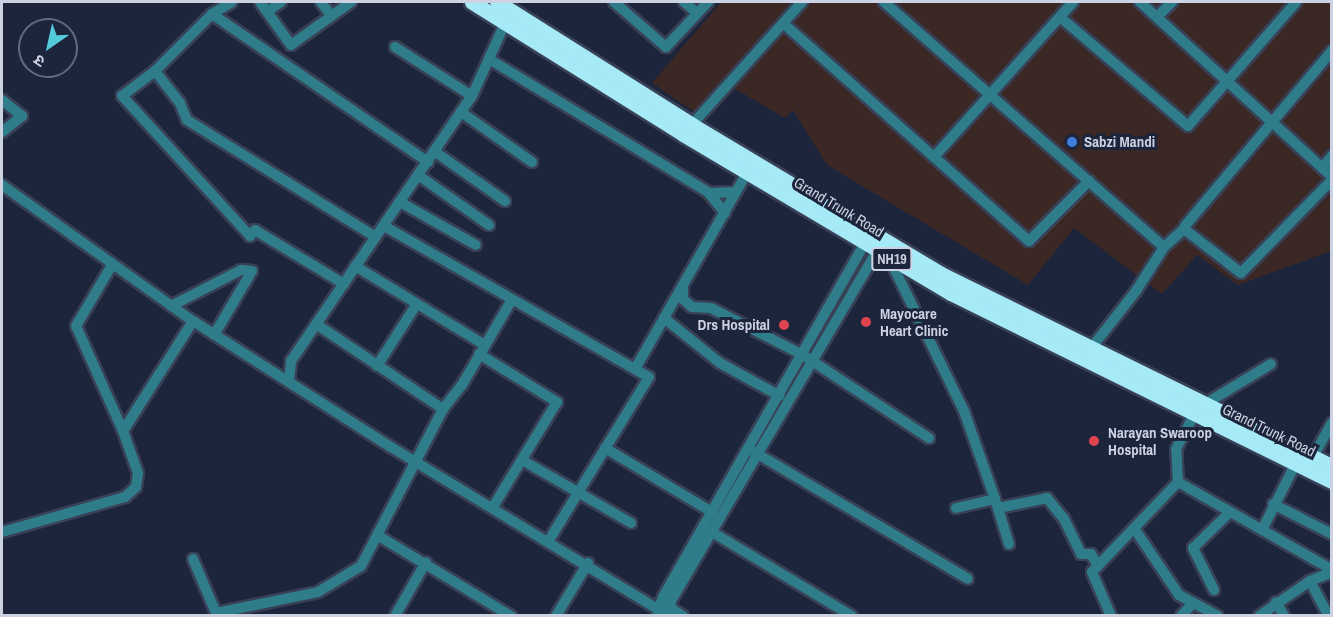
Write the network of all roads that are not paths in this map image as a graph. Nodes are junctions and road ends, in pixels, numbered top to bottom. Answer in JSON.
{"nodes":[{"id":1,"x":232,"y":2,"type":"edge"},
{"id":2,"x":260,"y":2,"type":"edge"},
{"id":3,"x":281,"y":2,"type":"edge"},
{"id":4,"x":321,"y":2,"type":"edge"},
{"id":5,"x":351,"y":2,"type":"edge"},
{"id":6,"x":472,"y":2,"type":"edge"},
{"id":7,"x":497,"y":2,"type":"edge"},
{"id":8,"x":614,"y":2,"type":"edge"},
{"id":9,"x":684,"y":2,"type":"edge"},
{"id":10,"x":708,"y":2,"type":"edge"},
{"id":11,"x":802,"y":2,"type":"edge"},
{"id":12,"x":884,"y":2,"type":"edge"},
{"id":13,"x":900,"y":2,"type":"edge"},
{"id":14,"x":1073,"y":2,"type":"edge"},
{"id":15,"x":1140,"y":2,"type":"edge"},
{"id":16,"x":1172,"y":2,"type":"edge"},
{"id":17,"x":1296,"y":2,"type":"edge"},
{"id":18,"x":892,"y":10,"type":"junction"},
{"id":19,"x":268,"y":11,"type":"junction"},
{"id":20,"x":697,"y":13,"type":"junction"},
{"id":21,"x":212,"y":14,"type":"junction"},
{"id":22,"x":330,"y":14,"type":"junction"},
{"id":23,"x":1158,"y":16,"type":"junction"},
{"id":24,"x":508,"y":17,"type":"junction"},
{"id":25,"x":1060,"y":17,"type":"junction"},
{"id":26,"x":783,"y":23,"type":"junction"},
{"id":27,"x":395,"y":47,"type":"dead end"},
{"id":28,"x":1332,"y":51,"type":"edge"},
{"id":29,"x":489,"y":59,"type":"junction"},
{"id":30,"x":155,"y":71,"type":"junction"},
{"id":31,"x":1228,"y":82,"type":"junction"},
{"id":32,"x":472,"y":96,"type":"junction"},
{"id":33,"x":991,"y":96,"type":"junction"},
{"id":34,"x":2,"y":100,"type":"edge"},
{"id":35,"x":461,"y":112,"type":"junction"},
{"id":36,"x":1270,"y":121,"type":"junction"},
{"id":37,"x":687,"y":130,"type":"junction"},
{"id":38,"x":2,"y":132,"type":"edge"},
{"id":39,"x":434,"y":151,"type":"junction"},
{"id":40,"x":1332,"y":156,"type":"edge"},
{"id":41,"x":934,"y":157,"type":"junction"},
{"id":42,"x":428,"y":162,"type":"junction"},
{"id":43,"x":532,"y":162,"type":"dead end"},
{"id":44,"x":1322,"y":168,"type":"junction"},
{"id":45,"x":747,"y":173,"type":"junction"},
{"id":46,"x":418,"y":175,"type":"junction"},
{"id":47,"x":1332,"y":179,"type":"edge"},
{"id":48,"x":1089,"y":182,"type":"junction"},
{"id":49,"x":2,"y":185,"type":"edge"},
{"id":50,"x":736,"y":192,"type":"junction"},
{"id":51,"x":709,"y":193,"type":"junction"},
{"id":52,"x":505,"y":201,"type":"dead end"},
{"id":53,"x":400,"y":202,"type":"junction"},
{"id":54,"x":724,"y":213,"type":"junction"},
{"id":55,"x":384,"y":225,"type":"junction"},
{"id":56,"x":489,"y":225,"type":"dead end"},
{"id":57,"x":1185,"y":226,"type":"dead end"},
{"id":58,"x":376,"y":237,"type":"junction"},
{"id":59,"x":476,"y":245,"type":"dead end"},
{"id":60,"x":877,"y":245,"type":"junction"},
{"id":61,"x":1164,"y":247,"type":"junction"},
{"id":62,"x":112,"y":265,"type":"junction"},
{"id":63,"x":355,"y":266,"type":"junction"},
{"id":64,"x":344,"y":284,"type":"junction"},
{"id":65,"x":683,"y":289,"type":"junction"},
{"id":66,"x":511,"y":300,"type":"junction"},
{"id":67,"x":416,"y":305,"type":"junction"},
{"id":68,"x":171,"y":306,"type":"junction"},
{"id":69,"x":664,"y":318,"type":"junction"},
{"id":70,"x":193,"y":321,"type":"junction"},
{"id":71,"x":316,"y":324,"type":"junction"},
{"id":72,"x":214,"y":334,"type":"junction"},
{"id":73,"x":482,"y":349,"type":"junction"},
{"id":74,"x":1087,"y":353,"type":"junction"},
{"id":75,"x":803,"y":356,"type":"junction"},
{"id":76,"x":813,"y":362,"type":"junction"},
{"id":77,"x":1271,"y":364,"type":"dead end"},
{"id":78,"x":377,"y":366,"type":"junction"},
{"id":79,"x":635,"y":369,"type":"junction"},
{"id":80,"x":289,"y":381,"type":"junction"},
{"id":81,"x":780,"y":396,"type":"junction"},
{"id":82,"x":443,"y":409,"type":"junction"},
{"id":83,"x":1200,"y":409,"type":"junction"},
{"id":84,"x":1332,"y":423,"type":"edge"},
{"id":85,"x":123,"y":431,"type":"junction"},
{"id":86,"x":929,"y":438,"type":"dead end"},
{"id":87,"x":605,"y":448,"type":"junction"},
{"id":88,"x":753,"y":451,"type":"junction"},
{"id":89,"x":1313,"y":457,"type":"junction"},
{"id":90,"x":522,"y":460,"type":"junction"},
{"id":91,"x":414,"y":461,"type":"junction"},
{"id":92,"x":1296,"y":463,"type":"junction"},
{"id":93,"x":1332,"y":466,"type":"edge"},
{"id":94,"x":1332,"y":481,"type":"edge"},
{"id":95,"x":1178,"y":482,"type":"junction"},
{"id":96,"x":579,"y":492,"type":"junction"},
{"id":97,"x":996,"y":503,"type":"junction"},
{"id":98,"x":1273,"y":504,"type":"junction"},
{"id":99,"x":493,"y":507,"type":"junction"},
{"id":100,"x":956,"y":508,"type":"dead end"},
{"id":101,"x":712,"y":512,"type":"junction"},
{"id":102,"x":1230,"y":512,"type":"junction"},
{"id":103,"x":631,"y":523,"type":"dead end"},
{"id":104,"x":1134,"y":528,"type":"junction"},
{"id":105,"x":708,"y":529,"type":"junction"},
{"id":106,"x":1262,"y":530,"type":"junction"},
{"id":107,"x":2,"y":532,"type":"edge"},
{"id":108,"x":1332,"y":534,"type":"edge"},
{"id":109,"x":377,"y":535,"type":"junction"},
{"id":110,"x":549,"y":540,"type":"junction"},
{"id":111,"x":1009,"y":544,"type":"dead end"},
{"id":112,"x":193,"y":559,"type":"dead end"},
{"id":113,"x":426,"y":562,"type":"junction"},
{"id":114,"x":588,"y":563,"type":"junction"},
{"id":115,"x":1098,"y":566,"type":"junction"},
{"id":116,"x":1332,"y":571,"type":"edge"},
{"id":117,"x":969,"y":579,"type":"dead end"},
{"id":118,"x":1310,"y":581,"type":"junction"},
{"id":119,"x":1214,"y":590,"type":"dead end"},
{"id":120,"x":1276,"y":602,"type":"junction"},
{"id":121,"x":1192,"y":604,"type":"junction"},
{"id":122,"x":662,"y":614,"type":"edge"},
{"id":123,"x":395,"y":615,"type":"edge"},
{"id":124,"x":511,"y":615,"type":"edge"},
{"id":125,"x":556,"y":615,"type":"edge"},
{"id":126,"x":683,"y":615,"type":"edge"},
{"id":127,"x":852,"y":615,"type":"edge"},
{"id":128,"x":1111,"y":615,"type":"edge"},
{"id":129,"x":1181,"y":615,"type":"edge"},
{"id":130,"x":1218,"y":615,"type":"edge"},
{"id":131,"x":1259,"y":615,"type":"edge"},
{"id":132,"x":1284,"y":615,"type":"edge"},
{"id":133,"x":1329,"y":615,"type":"edge"}],
"edges":[{"from":1,"to":21,"type":"street"},
{"from":2,"to":19,"type":"street"},
{"from":3,"to":19,"type":"street"},
{"from":4,"to":22,"type":"street"},
{"from":5,"to":22,"type":"street"},
{"from":6,"to":24,"type":"highway","name":"Grand Trunk Road","number":"NH19"},
{"from":7,"to":24,"type":"highway","name":"Grand Trunk Road","number":"NH19"},
{"from":8,"to":20,"type":"street"},
{"from":9,"to":20,"type":"street"},
{"from":10,"to":20,"type":"street"},
{"from":11,"to":26,"type":"street"},
{"from":12,"to":18,"type":"street"},
{"from":13,"to":18,"type":"street"},
{"from":14,"to":25,"type":"street"},
{"from":15,"to":23,"type":"street"},
{"from":16,"to":23,"type":"street"},
{"from":17,"to":31,"type":"street"},
{"from":18,"to":33,"type":"street"},
{"from":19,"to":22,"type":"street"},
{"from":21,"to":30,"type":"street"},
{"from":21,"to":42,"type":"street"},
{"from":23,"to":31,"type":"street"},
{"from":24,"to":29,"type":"street"},
{"from":24,"to":37,"type":"highway","name":"Grand Trunk Road","number":"NH19"},
{"from":25,"to":31,"type":"street"},
{"from":25,"to":33,"type":"street"},
{"from":26,"to":37,"type":"street"},
{"from":26,"to":41,"type":"street"},
{"from":27,"to":32,"type":"street"},
{"from":28,"to":36,"type":"street"},
{"from":29,"to":32,"type":"street"},
{"from":29,"to":51,"type":"street"},
{"from":30,"to":58,"type":"street"},
{"from":30,"to":64,"type":"street"},
{"from":31,"to":36,"type":"street"},
{"from":32,"to":35,"type":"street"},
{"from":33,"to":41,"type":"street"},
{"from":33,"to":48,"type":"street"},
{"from":34,"to":38,"type":"street"},
{"from":35,"to":39,"type":"street"},
{"from":35,"to":43,"type":"street"},
{"from":36,"to":44,"type":"street"},
{"from":36,"to":57,"type":"street"},
{"from":37,"to":45,"type":"highway","name":"Grand Trunk Road","number":"NH19"},
{"from":37,"to":60,"type":"highway","name":"Grand Trunk Road","number":"NH19"},
{"from":39,"to":42,"type":"street"},
{"from":39,"to":52,"type":"street"},
{"from":40,"to":44,"type":"street"},
{"from":41,"to":48,"type":"street"},
{"from":42,"to":46,"type":"street"},
{"from":44,"to":47,"type":"street"},
{"from":45,"to":50,"type":"street"},
{"from":45,"to":60,"type":"highway","name":"Grand Trunk Road","number":"NH19"},
{"from":46,"to":53,"type":"street"},
{"from":46,"to":56,"type":"street"},
{"from":47,"to":61,"type":"street"},
{"from":48,"to":61,"type":"street"},
{"from":49,"to":62,"type":"street"},
{"from":50,"to":51,"type":"street"},
{"from":50,"to":54,"type":"street"},
{"from":51,"to":54,"type":"street"},
{"from":53,"to":55,"type":"street"},
{"from":53,"to":59,"type":"street"},
{"from":54,"to":65,"type":"street"},
{"from":55,"to":58,"type":"street"},
{"from":55,"to":66,"type":"street"},
{"from":58,"to":63,"type":"street"},
{"from":60,"to":74,"type":"highway","name":"Grand Trunk Road","number":"NH19"},
{"from":60,"to":75,"type":"street"},
{"from":60,"to":76,"type":"street"},
{"from":60,"to":97,"type":"street"},
{"from":61,"to":74,"type":"street"},
{"from":62,"to":68,"type":"street"},
{"from":62,"to":85,"type":"street"},
{"from":63,"to":64,"type":"street"},
{"from":63,"to":67,"type":"street"},
{"from":64,"to":71,"type":"street"},
{"from":65,"to":69,"type":"street"},
{"from":65,"to":75,"type":"street"},
{"from":66,"to":73,"type":"street"},
{"from":66,"to":79,"type":"street"},
{"from":67,"to":73,"type":"street"},
{"from":67,"to":78,"type":"street"},
{"from":68,"to":70,"type":"street"},
{"from":68,"to":72,"type":"street"},
{"from":69,"to":79,"type":"street"},
{"from":69,"to":81,"type":"street"},
{"from":70,"to":72,"type":"street"},
{"from":70,"to":85,"type":"street"},
{"from":71,"to":78,"type":"street"},
{"from":71,"to":80,"type":"street"},
{"from":72,"to":80,"type":"street"},
{"from":73,"to":82,"type":"street"},
{"from":73,"to":90,"type":"street"},
{"from":74,"to":83,"type":"highway","name":"Grand Trunk Road","number":"NH19"},
{"from":75,"to":76,"type":"street"},
{"from":75,"to":81,"type":"street"},
{"from":76,"to":86,"type":"street"},
{"from":76,"to":88,"type":"street"},
{"from":77,"to":83,"type":"street"},
{"from":78,"to":82,"type":"street"},
{"from":79,"to":87,"type":"street"},
{"from":80,"to":91,"type":"street"},
{"from":81,"to":88,"type":"street"},
{"from":82,"to":91,"type":"street"},
{"from":83,"to":89,"type":"highway","name":"Grand Trunk Road","number":"NH19"},
{"from":83,"to":92,"type":"highway","name":"Grand Trunk Road","number":"NH19"},
{"from":83,"to":95,"type":"street"},
{"from":84,"to":89,"type":"street"},
{"from":85,"to":107,"type":"street"},
{"from":87,"to":96,"type":"street"},
{"from":87,"to":101,"type":"street"},
{"from":88,"to":101,"type":"street"},
{"from":88,"to":105,"type":"street"},
{"from":88,"to":117,"type":"street"},
{"from":89,"to":93,"type":"highway","name":"Grand Trunk Road","number":"NH19"},
{"from":90,"to":96,"type":"street"},
{"from":90,"to":99,"type":"street"},
{"from":91,"to":99,"type":"street"},
{"from":91,"to":109,"type":"street"},
{"from":92,"to":94,"type":"highway","name":"Grand Trunk Road","number":"NH19"},
{"from":92,"to":98,"type":"street"},
{"from":95,"to":102,"type":"street"},
{"from":95,"to":104,"type":"street"},
{"from":96,"to":103,"type":"street"},
{"from":96,"to":110,"type":"street"},
{"from":97,"to":100,"type":"street"},
{"from":97,"to":111,"type":"street"},
{"from":97,"to":115,"type":"street"},
{"from":98,"to":106,"type":"street"},
{"from":98,"to":108,"type":"street"},
{"from":99,"to":110,"type":"street"},
{"from":101,"to":105,"type":"street"},
{"from":102,"to":106,"type":"street"},
{"from":102,"to":119,"type":"street"},
{"from":104,"to":115,"type":"street"},
{"from":104,"to":121,"type":"street"},
{"from":105,"to":122,"type":"street"},
{"from":105,"to":126,"type":"street"},
{"from":105,"to":127,"type":"street"},
{"from":106,"to":116,"type":"street"},
{"from":109,"to":112,"type":"street"},
{"from":109,"to":113,"type":"street"},
{"from":110,"to":114,"type":"street"},
{"from":113,"to":123,"type":"street"},
{"from":113,"to":124,"type":"street"},
{"from":114,"to":122,"type":"street"},
{"from":114,"to":125,"type":"street"},
{"from":115,"to":128,"type":"street"},
{"from":116,"to":118,"type":"street"},
{"from":118,"to":120,"type":"street"},
{"from":118,"to":133,"type":"street"},
{"from":120,"to":131,"type":"street"},
{"from":120,"to":132,"type":"street"},
{"from":121,"to":129,"type":"street"},
{"from":121,"to":130,"type":"street"}]}
